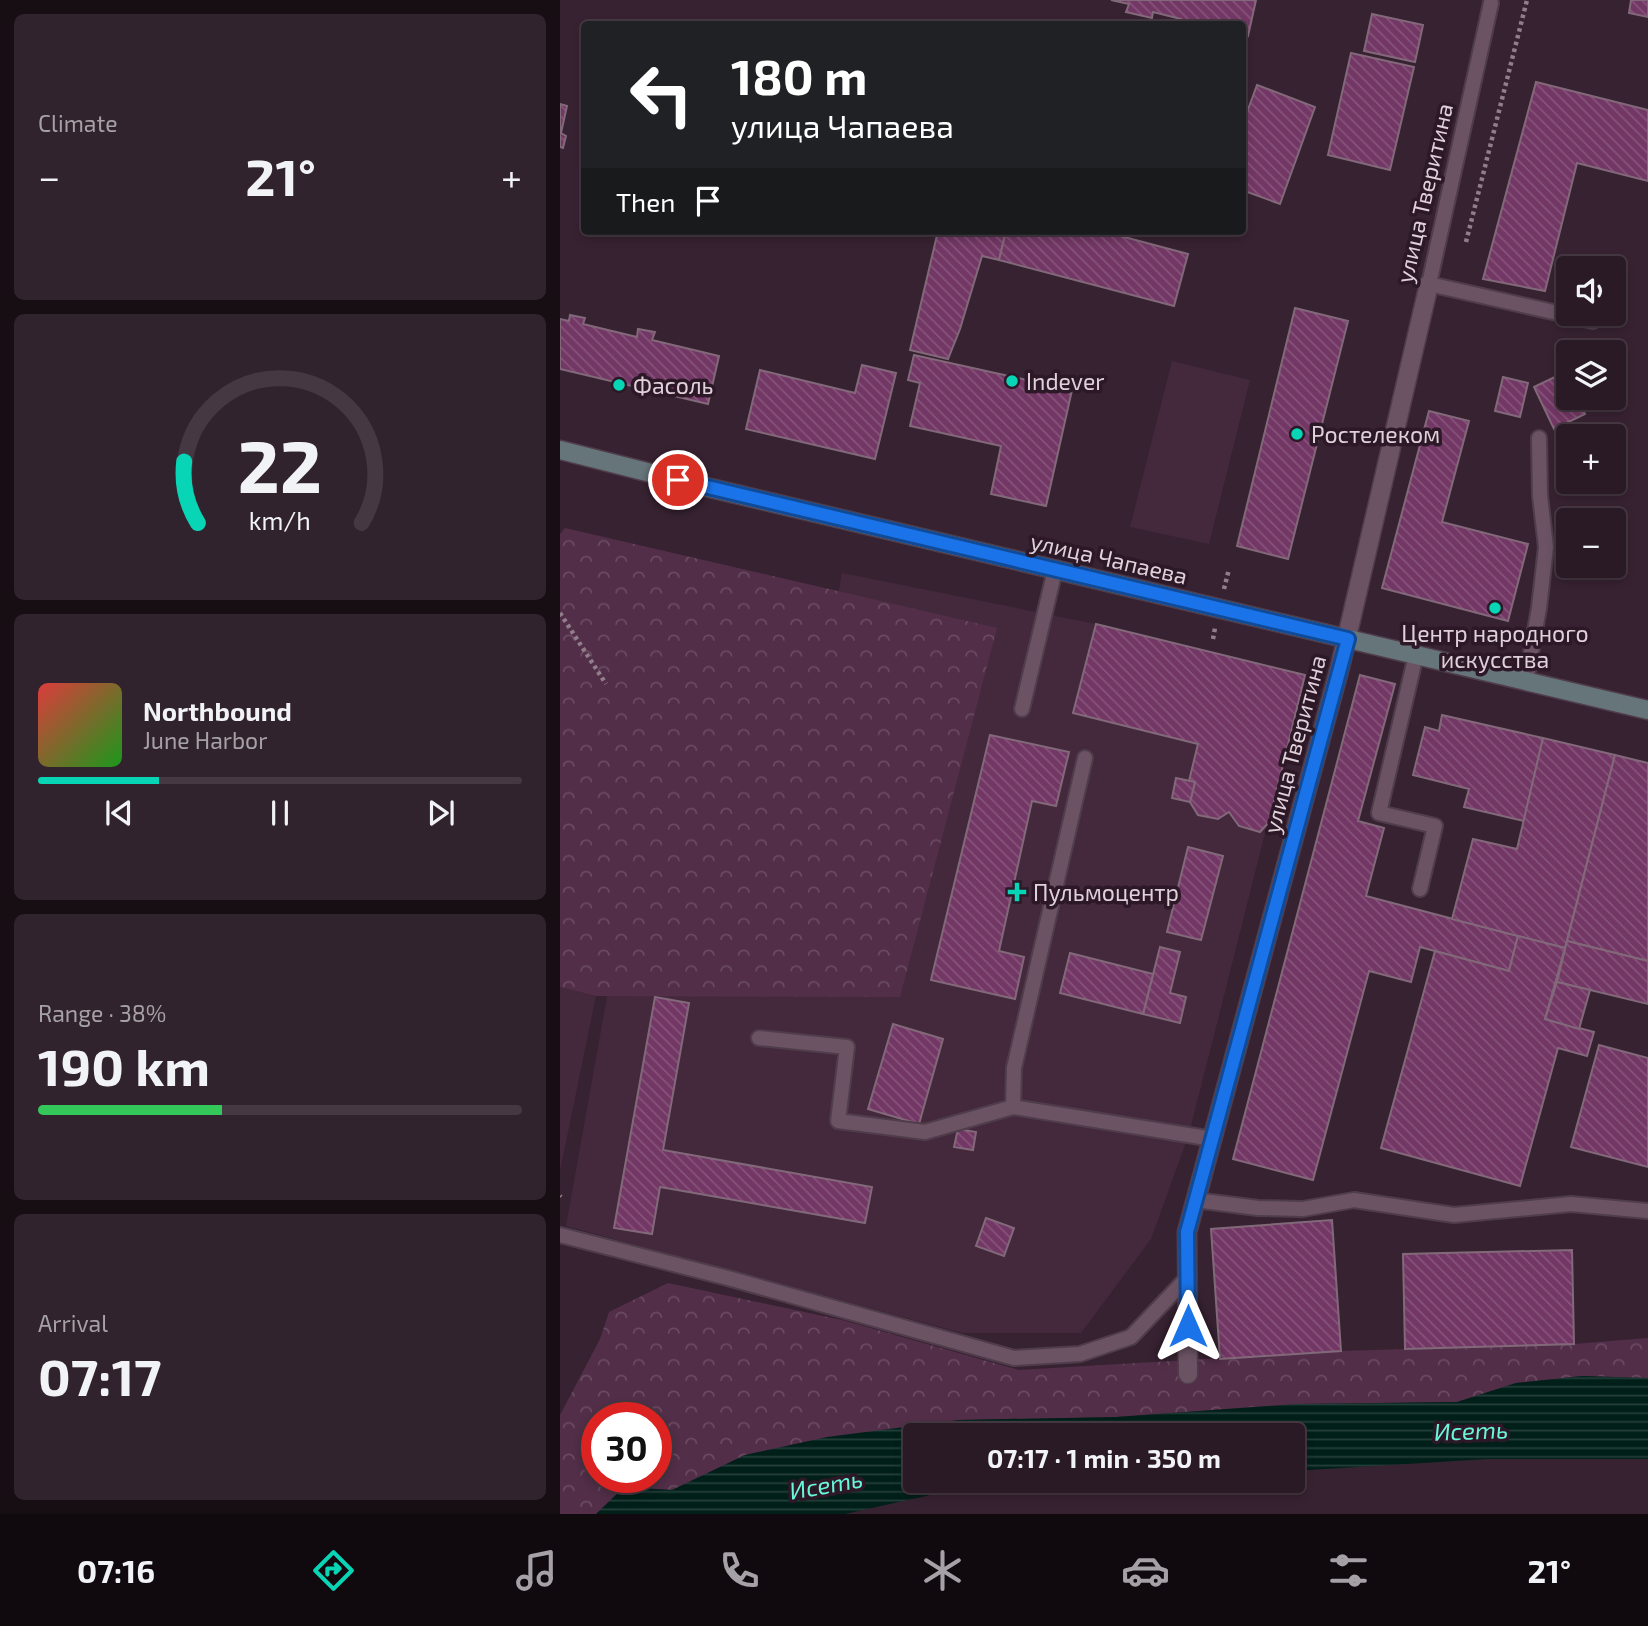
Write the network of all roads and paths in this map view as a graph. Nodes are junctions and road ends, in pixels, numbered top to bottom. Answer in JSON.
{"nodes":[{"id":1,"x":1527,"y":0,"type":"edge"},
{"id":2,"x":1492,"y":3,"type":"dead end"},
{"id":3,"x":1466,"y":242,"type":"dead end"},
{"id":4,"x":1429,"y":284,"type":"junction"},
{"id":5,"x":1556,"y":313,"type":"edge"},
{"id":6,"x":1539,"y":438,"type":"dead end"},
{"id":7,"x":560,"y":450,"type":"edge"},
{"id":8,"x":1055,"y":570,"type":"junction"},
{"id":9,"x":560,"y":613,"type":"edge"},
{"id":10,"x":1348,"y":639,"type":"junction"},
{"id":11,"x":1416,"y":655,"type":"junction"},
{"id":12,"x":1526,"y":681,"type":"junction"},
{"id":13,"x":606,"y":684,"type":"dead end"},
{"id":14,"x":1022,"y":709,"type":"dead end"},
{"id":15,"x":1648,"y":710,"type":"edge"},
{"id":16,"x":1085,"y":758,"type":"dead end"},
{"id":17,"x":1420,"y":889,"type":"dead end"},
{"id":18,"x":759,"y":1038,"type":"dead end"},
{"id":19,"x":1013,"y":1107,"type":"junction"},
{"id":20,"x":1213,"y":1139,"type":"junction"},
{"id":21,"x":1195,"y":1200,"type":"junction"},
{"id":22,"x":1648,"y":1211,"type":"edge"},
{"id":23,"x":560,"y":1235,"type":"edge"},
{"id":24,"x":1188,"y":1278,"type":"junction"},
{"id":25,"x":1188,"y":1374,"type":"dead end"}],
"edges":[{"from":1,"to":3,"type":"path"},
{"from":2,"to":4,"type":"lane","name":"улица Тверитина"},
{"from":4,"to":5,"type":"lane"},
{"from":4,"to":10,"type":"street","name":"улица Тверитина"},
{"from":6,"to":12,"type":"lane"},
{"from":7,"to":8,"type":"main road","name":"улица Чапаева"},
{"from":8,"to":10,"type":"main road","name":"улица Чапаева"},
{"from":8,"to":14,"type":"lane"},
{"from":9,"to":13,"type":"path"},
{"from":10,"to":11,"type":"main road","name":"улица Чапаева"},
{"from":10,"to":20,"type":"street","name":"улица Тверитина"},
{"from":11,"to":12,"type":"main road","name":"улица Чапаева"},
{"from":11,"to":17,"type":"lane"},
{"from":12,"to":15,"type":"main road","name":"улица Чапаева"},
{"from":16,"to":19,"type":"lane"},
{"from":18,"to":19,"type":"lane"},
{"from":19,"to":20,"type":"lane"},
{"from":20,"to":21,"type":"street","name":"улица Тверитина"},
{"from":21,"to":22,"type":"lane"},
{"from":21,"to":24,"type":"street","name":"улица Тверитина"},
{"from":23,"to":24,"type":"lane"},
{"from":24,"to":25,"type":"street","name":"улица Тверитина"}]}
